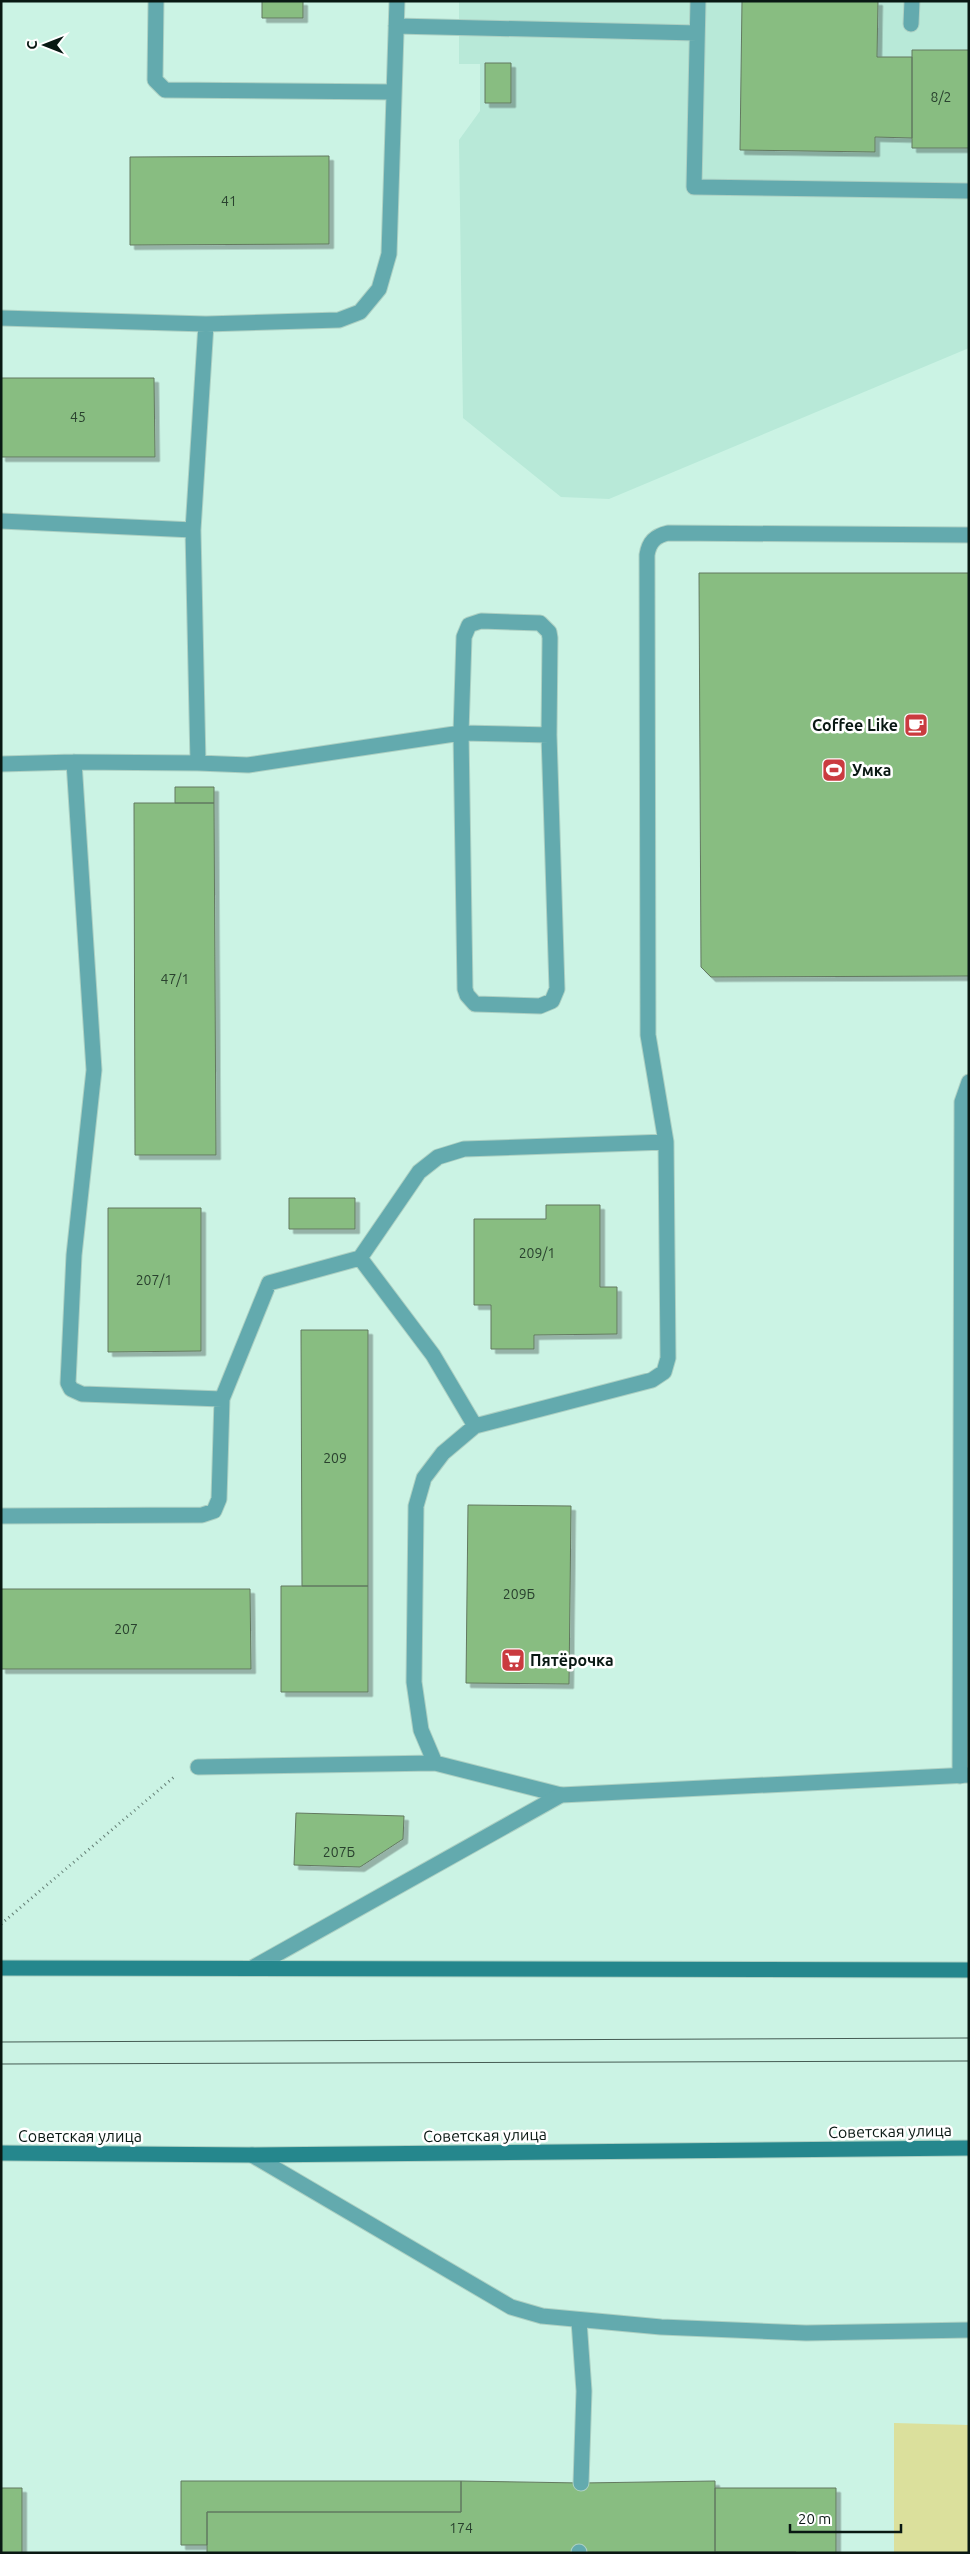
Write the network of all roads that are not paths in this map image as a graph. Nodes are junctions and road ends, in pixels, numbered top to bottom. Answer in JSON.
{"nodes":[{"id":1,"x":156,"y":1,"type":"edge"},
{"id":2,"x":397,"y":1,"type":"edge"},
{"id":3,"x":698,"y":1,"type":"edge"},
{"id":4,"x":912,"y":1,"type":"edge"},
{"id":5,"x":911,"y":24,"type":"dead end"},
{"id":6,"x":396,"y":26,"type":"junction"},
{"id":7,"x":697,"y":33,"type":"junction"},
{"id":8,"x":392,"y":92,"type":"junction"},
{"id":9,"x":969,"y":191,"type":"edge"},
{"id":10,"x":1,"y":318,"type":"edge"},
{"id":11,"x":206,"y":324,"type":"junction"},
{"id":12,"x":1,"y":521,"type":"edge"},
{"id":13,"x":193,"y":530,"type":"junction"},
{"id":14,"x":969,"y":535,"type":"edge"},
{"id":15,"x":461,"y":733,"type":"junction"},
{"id":16,"x":549,"y":735,"type":"junction"},
{"id":17,"x":74,"y":762,"type":"junction"},
{"id":18,"x":198,"y":763,"type":"junction"},
{"id":19,"x":1,"y":764,"type":"edge"},
{"id":20,"x":969,"y":1082,"type":"edge"},
{"id":21,"x":666,"y":1142,"type":"junction"},
{"id":22,"x":360,"y":1258,"type":"junction"},
{"id":23,"x":222,"y":1399,"type":"junction"},
{"id":24,"x":475,"y":1426,"type":"junction"},
{"id":25,"x":1,"y":1516,"type":"edge"},
{"id":26,"x":435,"y":1763,"type":"junction"},
{"id":27,"x":198,"y":1767,"type":"road end"},
{"id":28,"x":964,"y":1776,"type":"edge"},
{"id":29,"x":561,"y":1795,"type":"junction"},
{"id":30,"x":1,"y":1968,"type":"edge"},
{"id":31,"x":252,"y":1968,"type":"junction"},
{"id":32,"x":969,"y":1970,"type":"edge"},
{"id":33,"x":969,"y":2148,"type":"edge"},
{"id":34,"x":1,"y":2154,"type":"edge"},
{"id":35,"x":252,"y":2155,"type":"junction"},
{"id":36,"x":579,"y":2321,"type":"junction"},
{"id":37,"x":969,"y":2330,"type":"edge"},
{"id":38,"x":581,"y":2483,"type":"dead end"}],
"edges":[{"from":1,"to":8,"type":"street"},
{"from":2,"to":6,"type":"street"},
{"from":3,"to":7,"type":"street"},
{"from":4,"to":5,"type":"street"},
{"from":6,"to":7,"type":"street"},
{"from":6,"to":8,"type":"street"},
{"from":7,"to":9,"type":"street"},
{"from":8,"to":11,"type":"street"},
{"from":10,"to":11,"type":"street"},
{"from":11,"to":13,"type":"street"},
{"from":12,"to":13,"type":"street"},
{"from":13,"to":18,"type":"street"},
{"from":14,"to":21,"type":"street"},
{"from":15,"to":16,"type":"street"},
{"from":15,"to":16,"type":"street"},
{"from":15,"to":16,"type":"street"},
{"from":15,"to":18,"type":"street"},
{"from":17,"to":18,"type":"street"},
{"from":17,"to":19,"type":"street"},
{"from":17,"to":23,"type":"street"},
{"from":20,"to":28,"type":"street"},
{"from":21,"to":22,"type":"street"},
{"from":21,"to":24,"type":"street"},
{"from":22,"to":23,"type":"street"},
{"from":22,"to":24,"type":"street"},
{"from":23,"to":25,"type":"street"},
{"from":24,"to":26,"type":"street"},
{"from":26,"to":27,"type":"street"},
{"from":26,"to":29,"type":"street"},
{"from":28,"to":29,"type":"street"},
{"from":29,"to":31,"type":"street"},
{"from":30,"to":31,"type":"main road"},
{"from":31,"to":32,"type":"main road"},
{"from":33,"to":35,"type":"main road","name":"Советская улица"},
{"from":34,"to":35,"type":"main road","name":"Советская улица"},
{"from":35,"to":36,"type":"street"},
{"from":36,"to":37,"type":"street"},
{"from":36,"to":38,"type":"street"}]}
